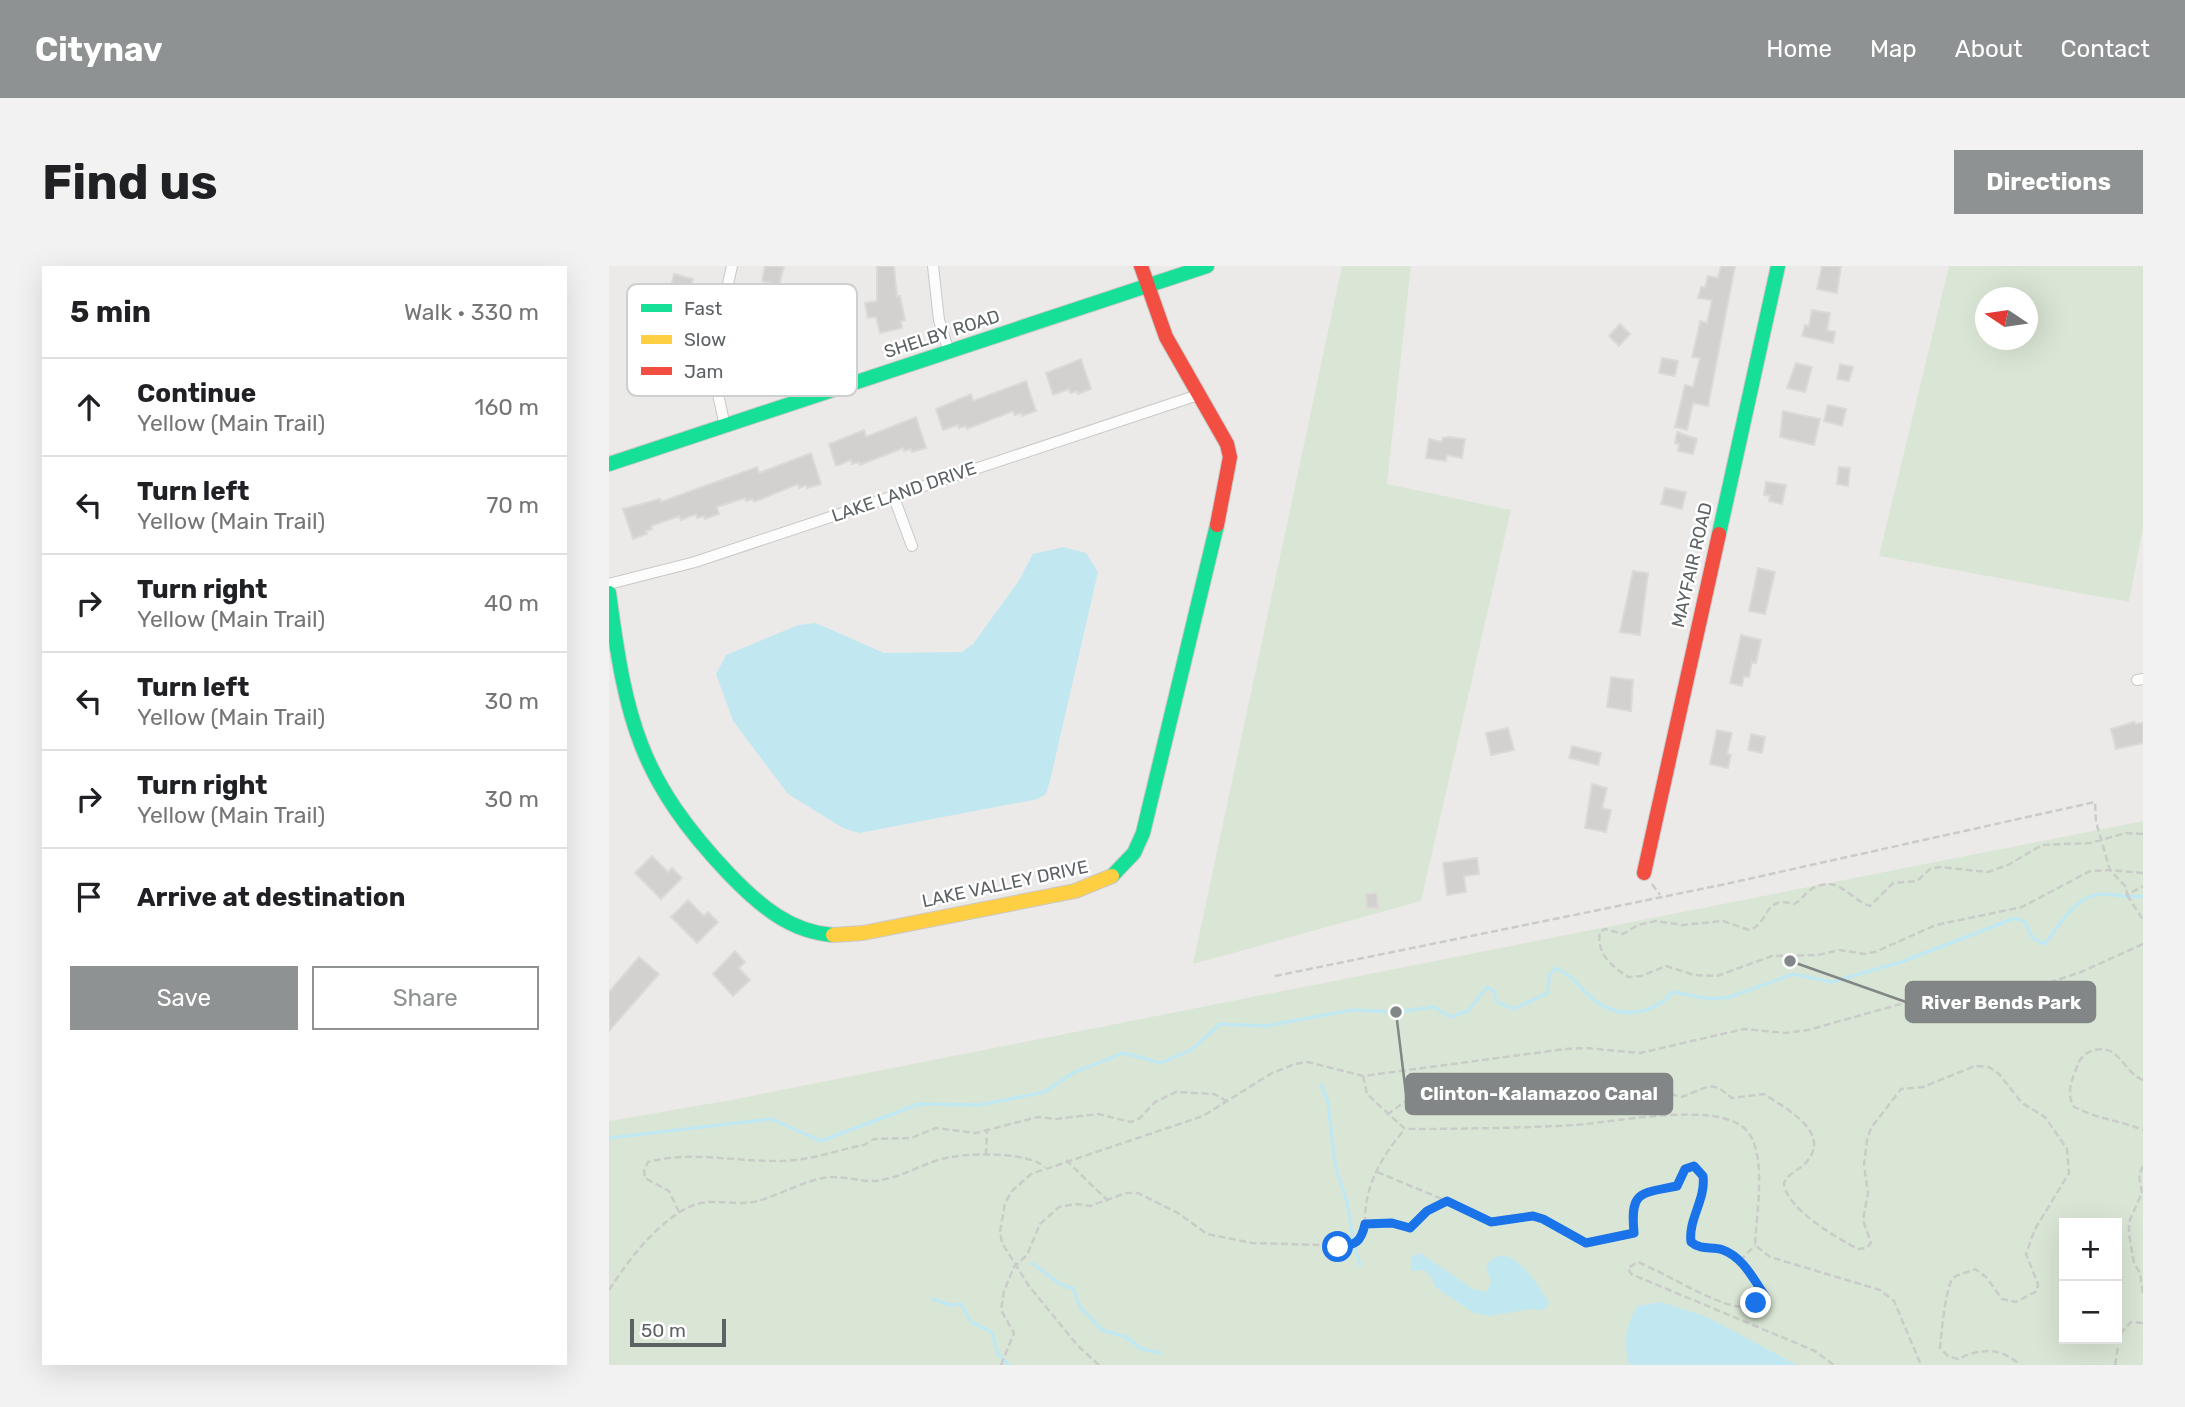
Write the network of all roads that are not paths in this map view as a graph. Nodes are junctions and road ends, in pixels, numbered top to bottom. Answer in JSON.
{"nodes":[{"id":1,"x":731,"y":266,"type":"edge"},
{"id":2,"x":933,"y":266,"type":"edge"},
{"id":3,"x":1141,"y":266,"type":"edge"},
{"id":4,"x":1207,"y":266,"type":"edge"},
{"id":5,"x":1778,"y":266,"type":"edge"},
{"id":6,"x":727,"y":284,"type":"edge"},
{"id":7,"x":1147,"y":287,"type":"junction"},
{"id":8,"x":949,"y":352,"type":"junction"},
{"id":9,"x":857,"y":382,"type":"edge"},
{"id":10,"x":1198,"y":395,"type":"junction"},
{"id":11,"x":718,"y":396,"type":"edge"},
{"id":12,"x":816,"y":396,"type":"edge"},
{"id":13,"x":725,"y":426,"type":"junction"},
{"id":14,"x":609,"y":464,"type":"edge"},
{"id":15,"x":893,"y":495,"type":"junction"},
{"id":16,"x":912,"y":546,"type":"dead end"},
{"id":17,"x":609,"y":584,"type":"edge"},
{"id":18,"x":609,"y":593,"type":"edge"},
{"id":19,"x":1644,"y":873,"type":"dead end"}],
"edges":[{"from":1,"to":6,"type":"street"},
{"from":2,"to":8,"type":"street"},
{"from":3,"to":7,"type":"street","name":"LAKE VALLEY DRIVE"},
{"from":4,"to":7,"type":"street","name":"SHELBY ROAD"},
{"from":5,"to":19,"type":"street","name":"MAYFAIR ROAD"},
{"from":7,"to":8,"type":"street","name":"SHELBY ROAD"},
{"from":7,"to":10,"type":"street","name":"LAKE VALLEY DRIVE"},
{"from":8,"to":9,"type":"street","name":"SHELBY ROAD"},
{"from":10,"to":15,"type":"street","name":"LAKE LAND DRIVE"},
{"from":10,"to":18,"type":"street","name":"LAKE VALLEY DRIVE"},
{"from":11,"to":13,"type":"street"},
{"from":12,"to":13,"type":"street","name":"SHELBY ROAD"},
{"from":13,"to":14,"type":"street","name":"SHELBY ROAD"},
{"from":15,"to":16,"type":"street"},
{"from":15,"to":17,"type":"street","name":"LAKE LAND DRIVE"}]}
